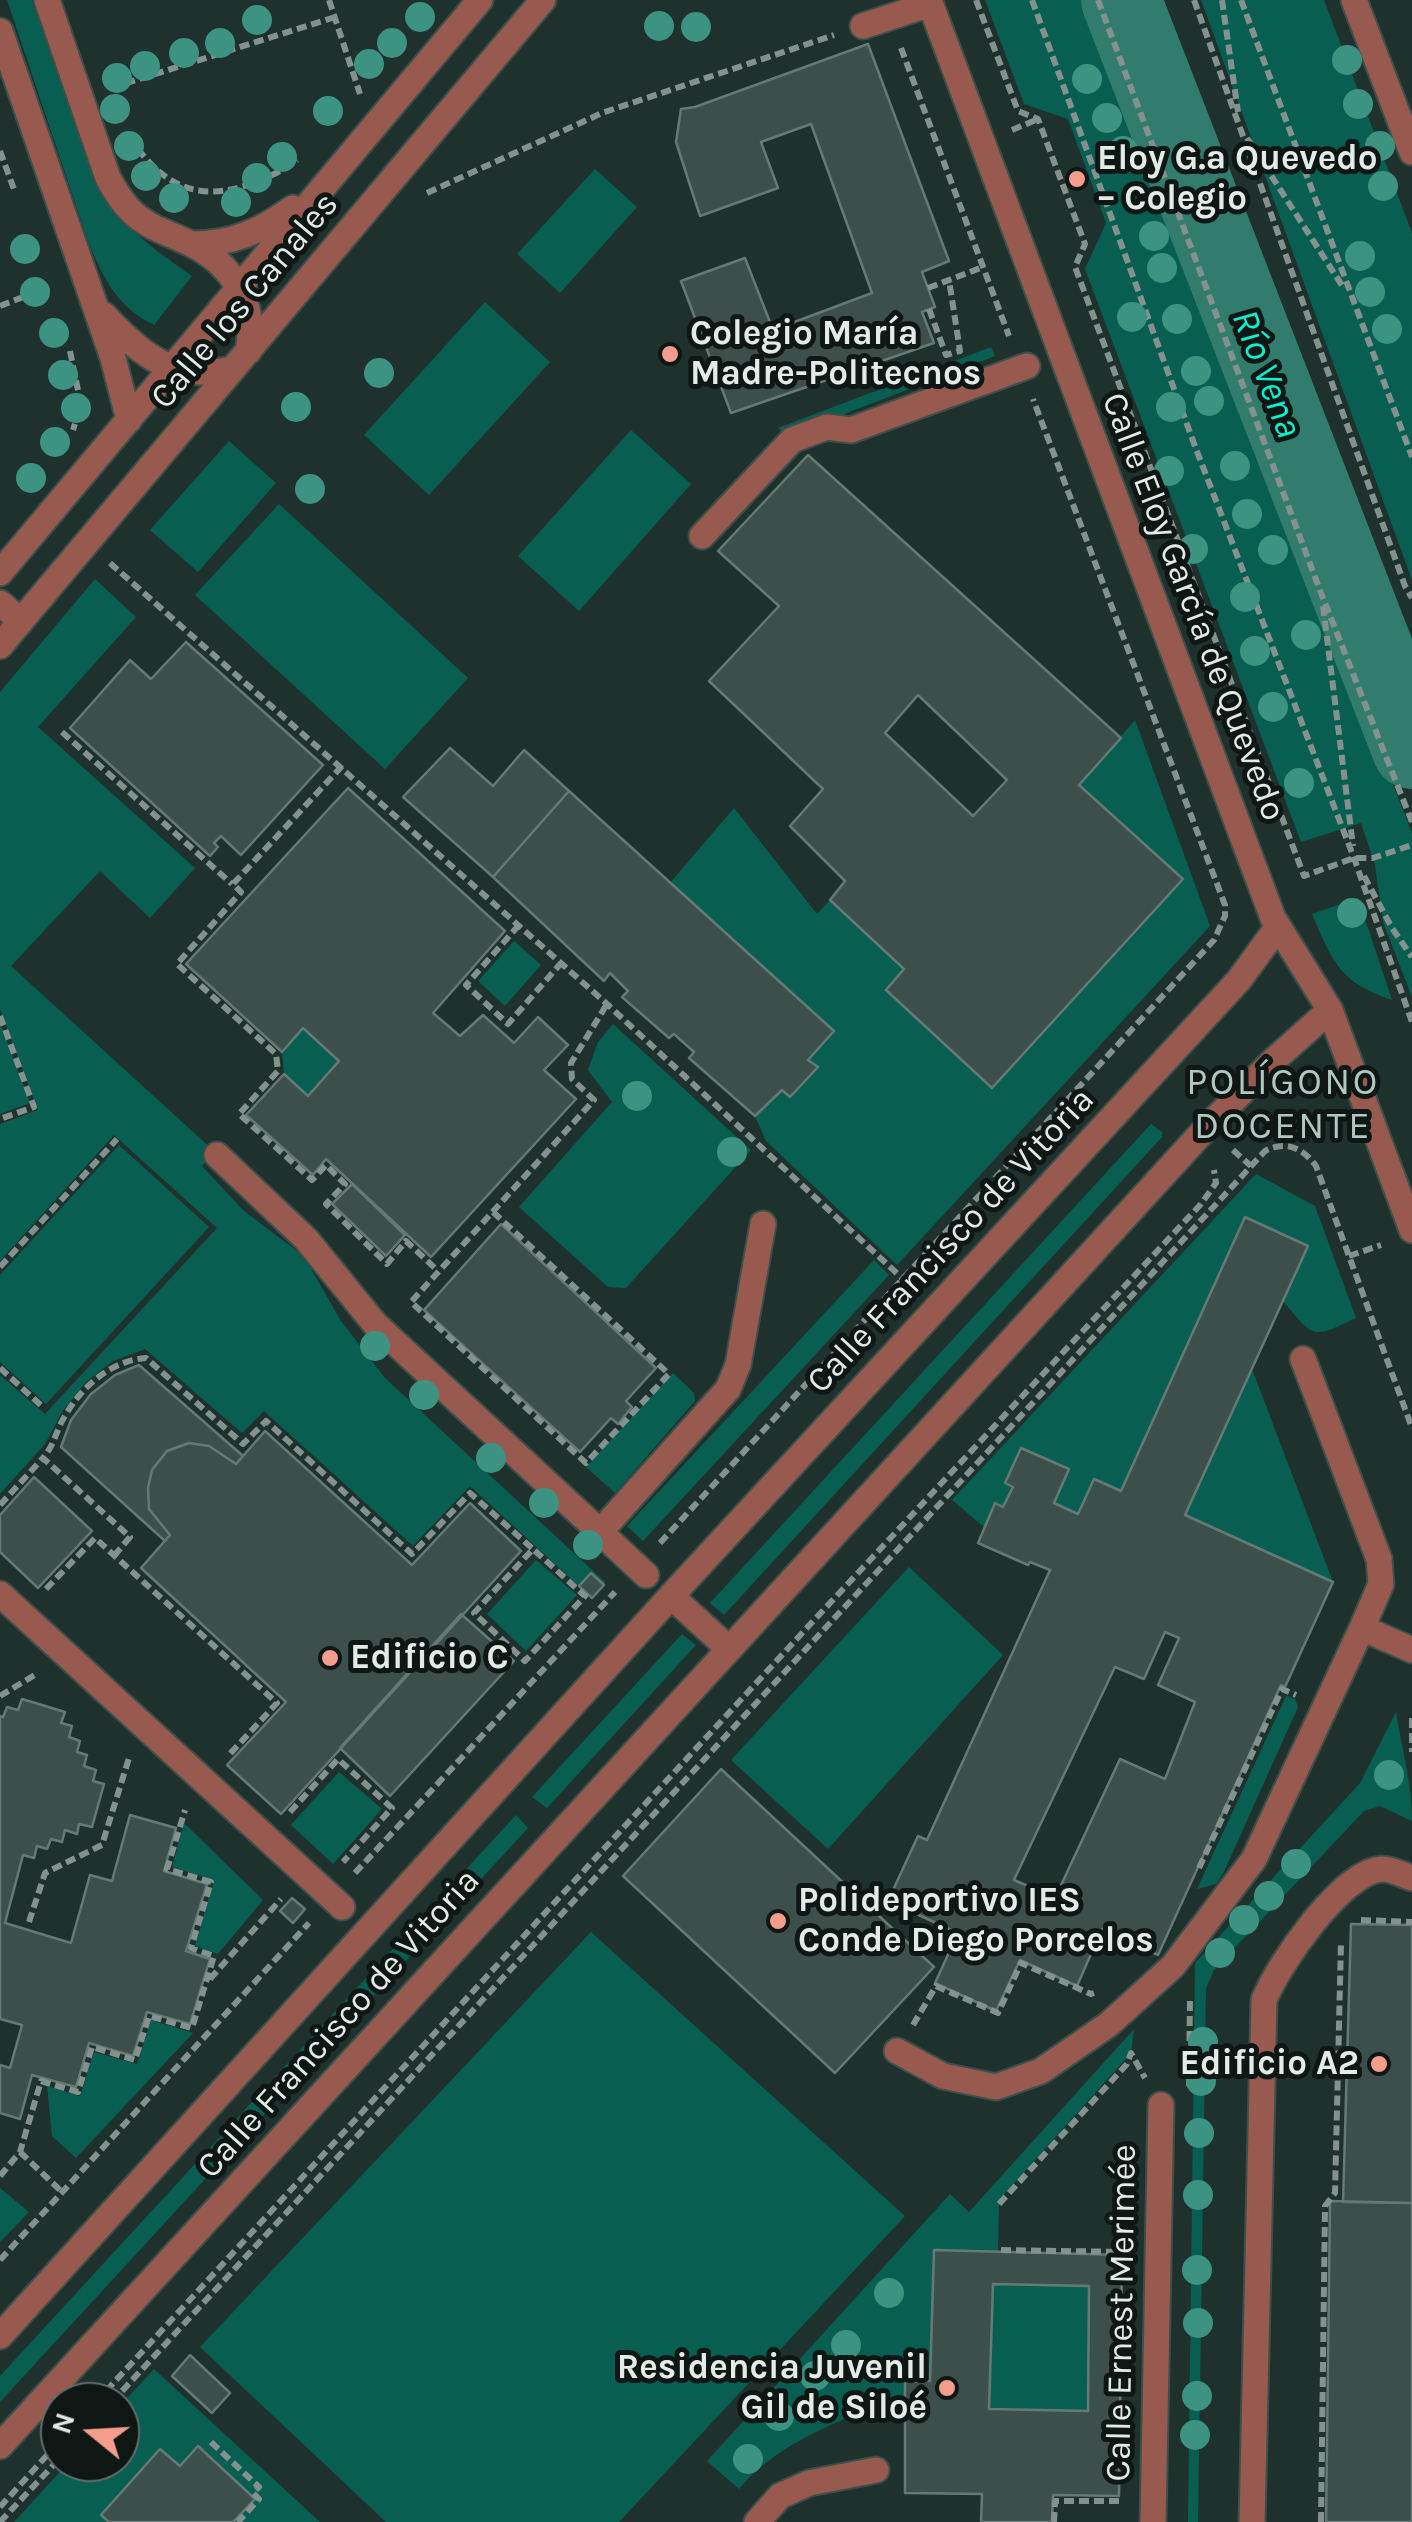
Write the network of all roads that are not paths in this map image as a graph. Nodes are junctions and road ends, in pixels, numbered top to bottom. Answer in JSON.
{"nodes":[{"id":1,"x":47,"y":0,"type":"edge"},
{"id":2,"x":480,"y":0,"type":"edge"},
{"id":3,"x":543,"y":0,"type":"edge"},
{"id":4,"x":1354,"y":0,"type":"edge"},
{"id":5,"x":929,"y":2,"type":"edge"},
{"id":6,"x":863,"y":26,"type":"road end"},
{"id":7,"x":0,"y":31,"type":"edge"},
{"id":8,"x":1412,"y":152,"type":"edge"},
{"id":9,"x":318,"y":191,"type":"junction"},
{"id":10,"x":192,"y":244,"type":"junction"},
{"id":11,"x":240,"y":286,"type":"junction"},
{"id":12,"x":95,"y":303,"type":"junction"},
{"id":13,"x":241,"y":360,"type":"junction"},
{"id":14,"x":172,"y":368,"type":"junction"},
{"id":15,"x":1015,"y":370,"type":"dead end"},
{"id":16,"x":129,"y":420,"type":"junction"},
{"id":17,"x":702,"y":536,"type":"dead end"},
{"id":18,"x":0,"y":573,"type":"edge"},
{"id":19,"x":0,"y":603,"type":"edge"},
{"id":20,"x":21,"y":622,"type":"junction"},
{"id":21,"x":0,"y":646,"type":"edge"},
{"id":22,"x":1277,"y":928,"type":"junction"},
{"id":23,"x":1330,"y":1010,"type":"junction"},
{"id":24,"x":217,"y":1155,"type":"dead end"},
{"id":25,"x":763,"y":1224,"type":"dead end"},
{"id":26,"x":1412,"y":1230,"type":"edge"},
{"id":27,"x":1303,"y":1359,"type":"dead end"},
{"id":28,"x":600,"y":1532,"type":"junction"},
{"id":29,"x":637,"y":1566,"type":"dead end"},
{"id":30,"x":0,"y":1594,"type":"edge"},
{"id":31,"x":671,"y":1596,"type":"junction"},
{"id":32,"x":1362,"y":1628,"type":"junction"},
{"id":33,"x":728,"y":1648,"type":"junction"},
{"id":34,"x":1412,"y":1650,"type":"edge"},
{"id":35,"x":1412,"y":1878,"type":"edge"},
{"id":36,"x":333,"y":1890,"type":"road end"},
{"id":37,"x":897,"y":2052,"type":"road end"},
{"id":38,"x":1161,"y":2105,"type":"road end"},
{"id":39,"x":0,"y":2336,"type":"edge"},
{"id":40,"x":0,"y":2446,"type":"edge"},
{"id":41,"x":876,"y":2470,"type":"dead end"},
{"id":42,"x":757,"y":2522,"type":"edge"},
{"id":43,"x":1153,"y":2522,"type":"edge"},
{"id":44,"x":1252,"y":2522,"type":"edge"}],
"edges":[{"from":1,"to":10,"type":"street"},
{"from":2,"to":9,"type":"street","name":"Calle los Canales"},
{"from":3,"to":13,"type":"street","name":"Calle los Canales"},
{"from":4,"to":8,"type":"street"},
{"from":5,"to":6,"type":"street"},
{"from":5,"to":22,"type":"street","name":"Calle Eloy García de Quevedo"},
{"from":7,"to":12,"type":"street"},
{"from":9,"to":10,"type":"street"},
{"from":9,"to":11,"type":"street","name":"Calle los Canales"},
{"from":10,"to":11,"type":"street"},
{"from":11,"to":13,"type":"street"},
{"from":11,"to":14,"type":"street","name":"Calle los Canales"},
{"from":12,"to":14,"type":"street"},
{"from":12,"to":16,"type":"street"},
{"from":13,"to":14,"type":"street"},
{"from":13,"to":20,"type":"street","name":"Calle los Canales"},
{"from":14,"to":16,"type":"street","name":"Calle los Canales"},
{"from":15,"to":17,"type":"street"},
{"from":16,"to":18,"type":"street","name":"Calle los Canales"},
{"from":19,"to":20,"type":"street"},
{"from":20,"to":21,"type":"street","name":"Calle los Canales"},
{"from":22,"to":23,"type":"street","name":"Calle Eloy García de Quevedo"},
{"from":22,"to":31,"type":"street","name":"Calle Francisco de Vitoria"},
{"from":23,"to":26,"type":"street","name":"Calle Eloy García de Quevedo"},
{"from":23,"to":33,"type":"street","name":"Calle Francisco de Vitoria"},
{"from":24,"to":28,"type":"street"},
{"from":25,"to":28,"type":"street"},
{"from":27,"to":32,"type":"street"},
{"from":28,"to":29,"type":"street"},
{"from":30,"to":36,"type":"street"},
{"from":31,"to":33,"type":"street"},
{"from":31,"to":39,"type":"street","name":"Calle Francisco de Vitoria"},
{"from":32,"to":34,"type":"street"},
{"from":32,"to":37,"type":"street"},
{"from":33,"to":40,"type":"street","name":"Calle Francisco de Vitoria"},
{"from":35,"to":44,"type":"street"},
{"from":38,"to":43,"type":"street","name":"Calle Ernest Merimée"},
{"from":41,"to":42,"type":"street"}]}
